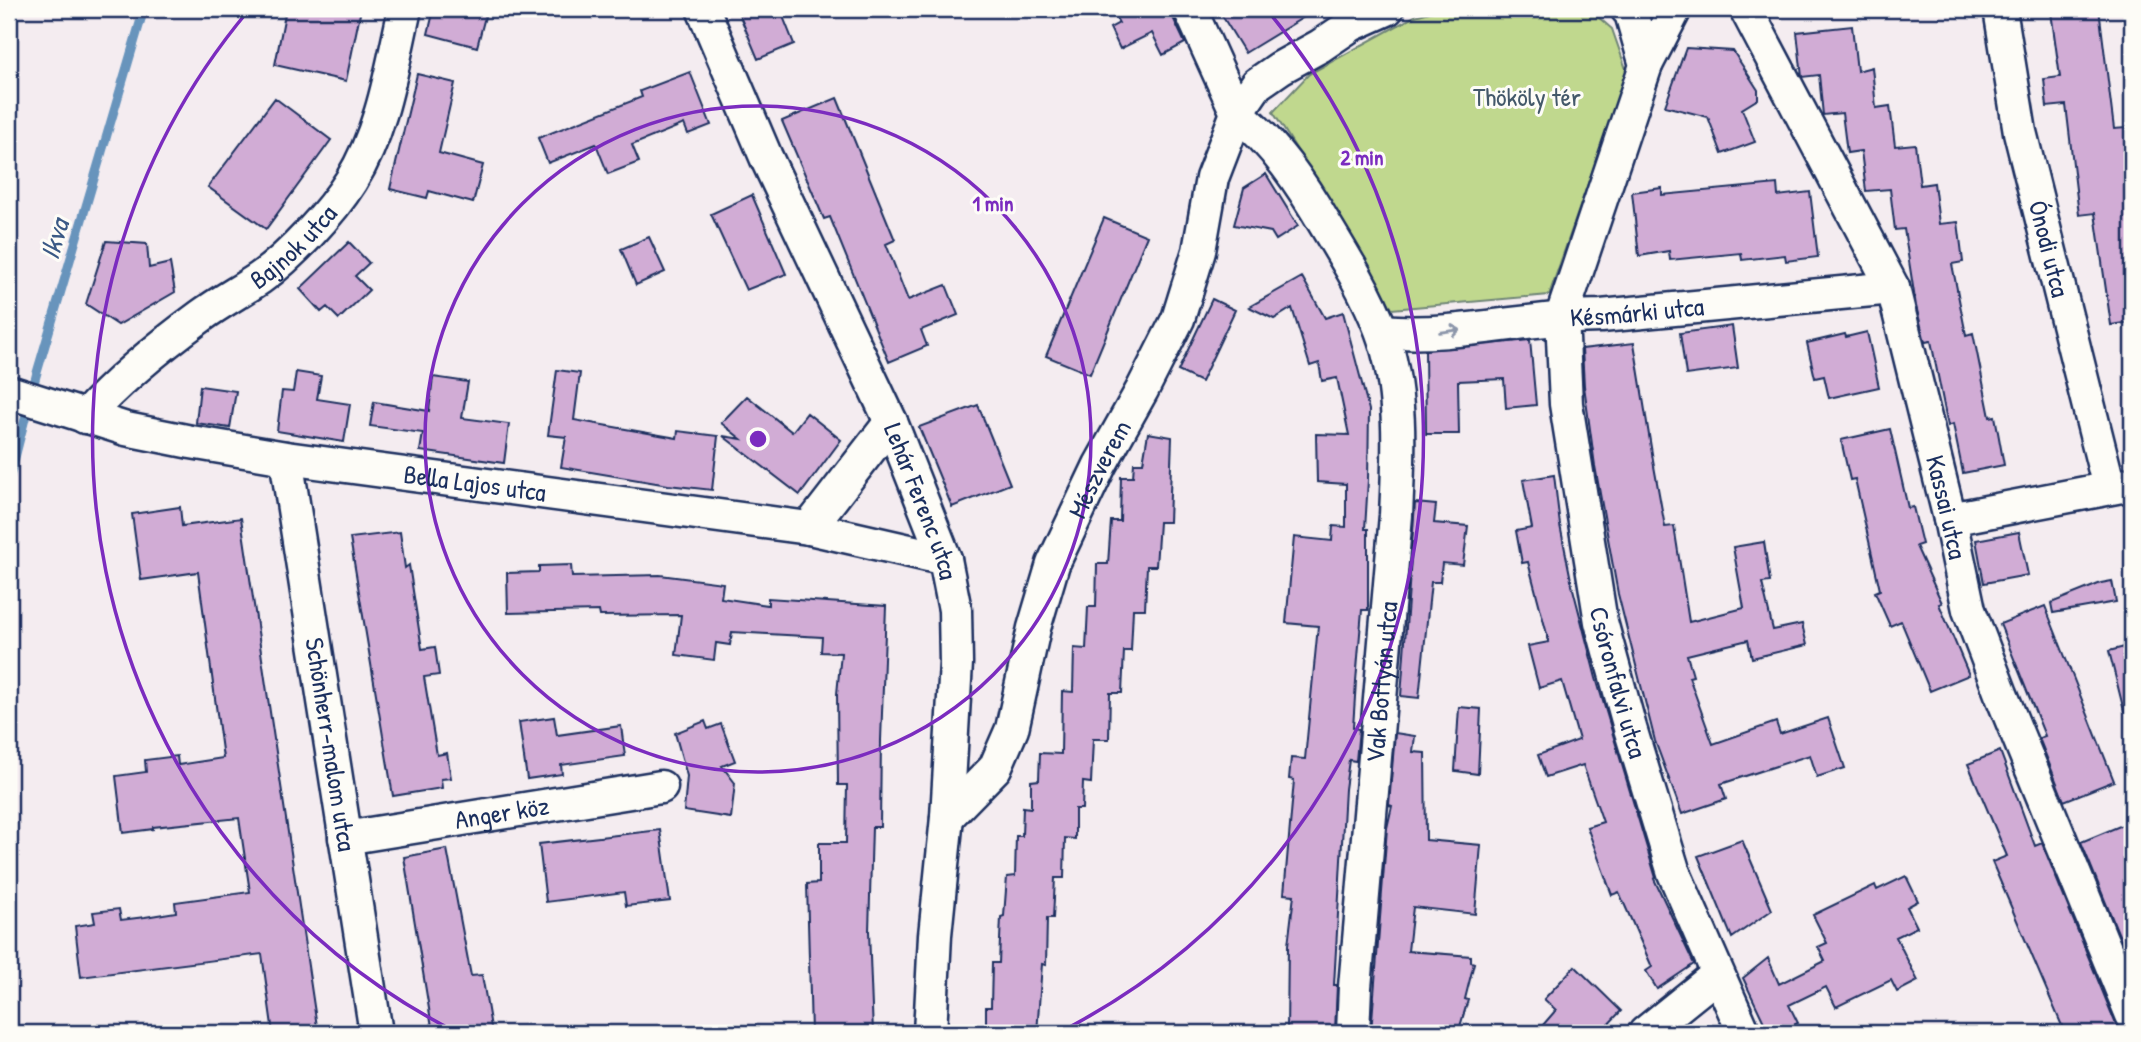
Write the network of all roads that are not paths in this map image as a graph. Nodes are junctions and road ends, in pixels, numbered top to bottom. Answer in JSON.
{"nodes":[{"id":1,"x":405,"y":9,"type":"edge"},
{"id":2,"x":703,"y":9,"type":"edge"},
{"id":3,"x":1190,"y":9,"type":"edge"},
{"id":4,"x":1387,"y":9,"type":"edge"},
{"id":5,"x":1627,"y":9,"type":"edge"},
{"id":6,"x":1675,"y":9,"type":"edge"},
{"id":7,"x":1746,"y":9,"type":"edge"},
{"id":8,"x":2000,"y":9,"type":"edge"},
{"id":9,"x":1646,"y":65,"type":"junction"},
{"id":10,"x":1237,"y":113,"type":"junction"},
{"id":11,"x":1893,"y":288,"type":"junction"},
{"id":12,"x":1562,"y":316,"type":"junction"},
{"id":13,"x":1382,"y":331,"type":"junction"},
{"id":14,"x":9,"y":392,"type":"edge"},
{"id":15,"x":71,"y":413,"type":"junction"},
{"id":16,"x":891,"y":422,"type":"junction"},
{"id":17,"x":286,"y":458,"type":"junction"},
{"id":18,"x":2121,"y":485,"type":"edge"},
{"id":19,"x":1950,"y":519,"type":"junction"},
{"id":20,"x":809,"y":528,"type":"junction"},
{"id":21,"x":945,"y":559,"type":"junction"},
{"id":22,"x":661,"y":787,"type":"dead end"},
{"id":23,"x":947,"y":817,"type":"junction"},
{"id":24,"x":345,"y":838,"type":"junction"},
{"id":25,"x":1717,"y":975,"type":"junction"},
{"id":26,"x":2132,"y":1015,"type":"edge"},
{"id":27,"x":376,"y":1033,"type":"edge"},
{"id":28,"x":930,"y":1033,"type":"edge"},
{"id":29,"x":1353,"y":1033,"type":"edge"},
{"id":30,"x":1645,"y":1033,"type":"edge"},
{"id":31,"x":1744,"y":1033,"type":"edge"}],
"edges":[{"from":1,"to":15,"type":"street","name":"Bajnok utca"},
{"from":2,"to":16,"type":"street","name":"Lehár Ferenc utca"},
{"from":3,"to":10,"type":"street"},
{"from":4,"to":10,"type":"street"},
{"from":5,"to":9,"type":"street"},
{"from":6,"to":9,"type":"street"},
{"from":7,"to":11,"type":"street","name":"Kassai utca"},
{"from":8,"to":18,"type":"street","name":"Ónodi utca"},
{"from":9,"to":12,"type":"street"},
{"from":10,"to":13,"type":"street"},
{"from":10,"to":23,"type":"street","name":"Mészverem"},
{"from":11,"to":12,"type":"street","name":"Késmárki utca"},
{"from":11,"to":19,"type":"street","name":"Kassai utca"},
{"from":13,"to":12,"type":"street","name":"Késmárki utca","one_way":true},
{"from":12,"to":25,"type":"street","name":"Csóronfalvi utca"},
{"from":13,"to":29,"type":"street","name":"Vak Bottyán utca"},
{"from":14,"to":15,"type":"street","name":"Bella Lajos utca"},
{"from":15,"to":17,"type":"street","name":"Bella Lajos utca"},
{"from":16,"to":20,"type":"street"},
{"from":16,"to":21,"type":"street","name":"Lehár Ferenc utca"},
{"from":17,"to":20,"type":"street","name":"Bella Lajos utca"},
{"from":17,"to":24,"type":"street","name":"Schönherr-malom utca"},
{"from":18,"to":19,"type":"street"},
{"from":19,"to":26,"type":"street","name":"Kassai utca"},
{"from":20,"to":21,"type":"street","name":"Bella Lajos utca"},
{"from":21,"to":23,"type":"street","name":"Lehár Ferenc utca"},
{"from":22,"to":24,"type":"street","name":"Anger köz"},
{"from":23,"to":28,"type":"street","name":"Lehár Ferenc utca"},
{"from":24,"to":27,"type":"street","name":"Schönherr-malom utca"},
{"from":25,"to":30,"type":"street"},
{"from":25,"to":31,"type":"street","name":"Csóronfalvi utca"}]}
